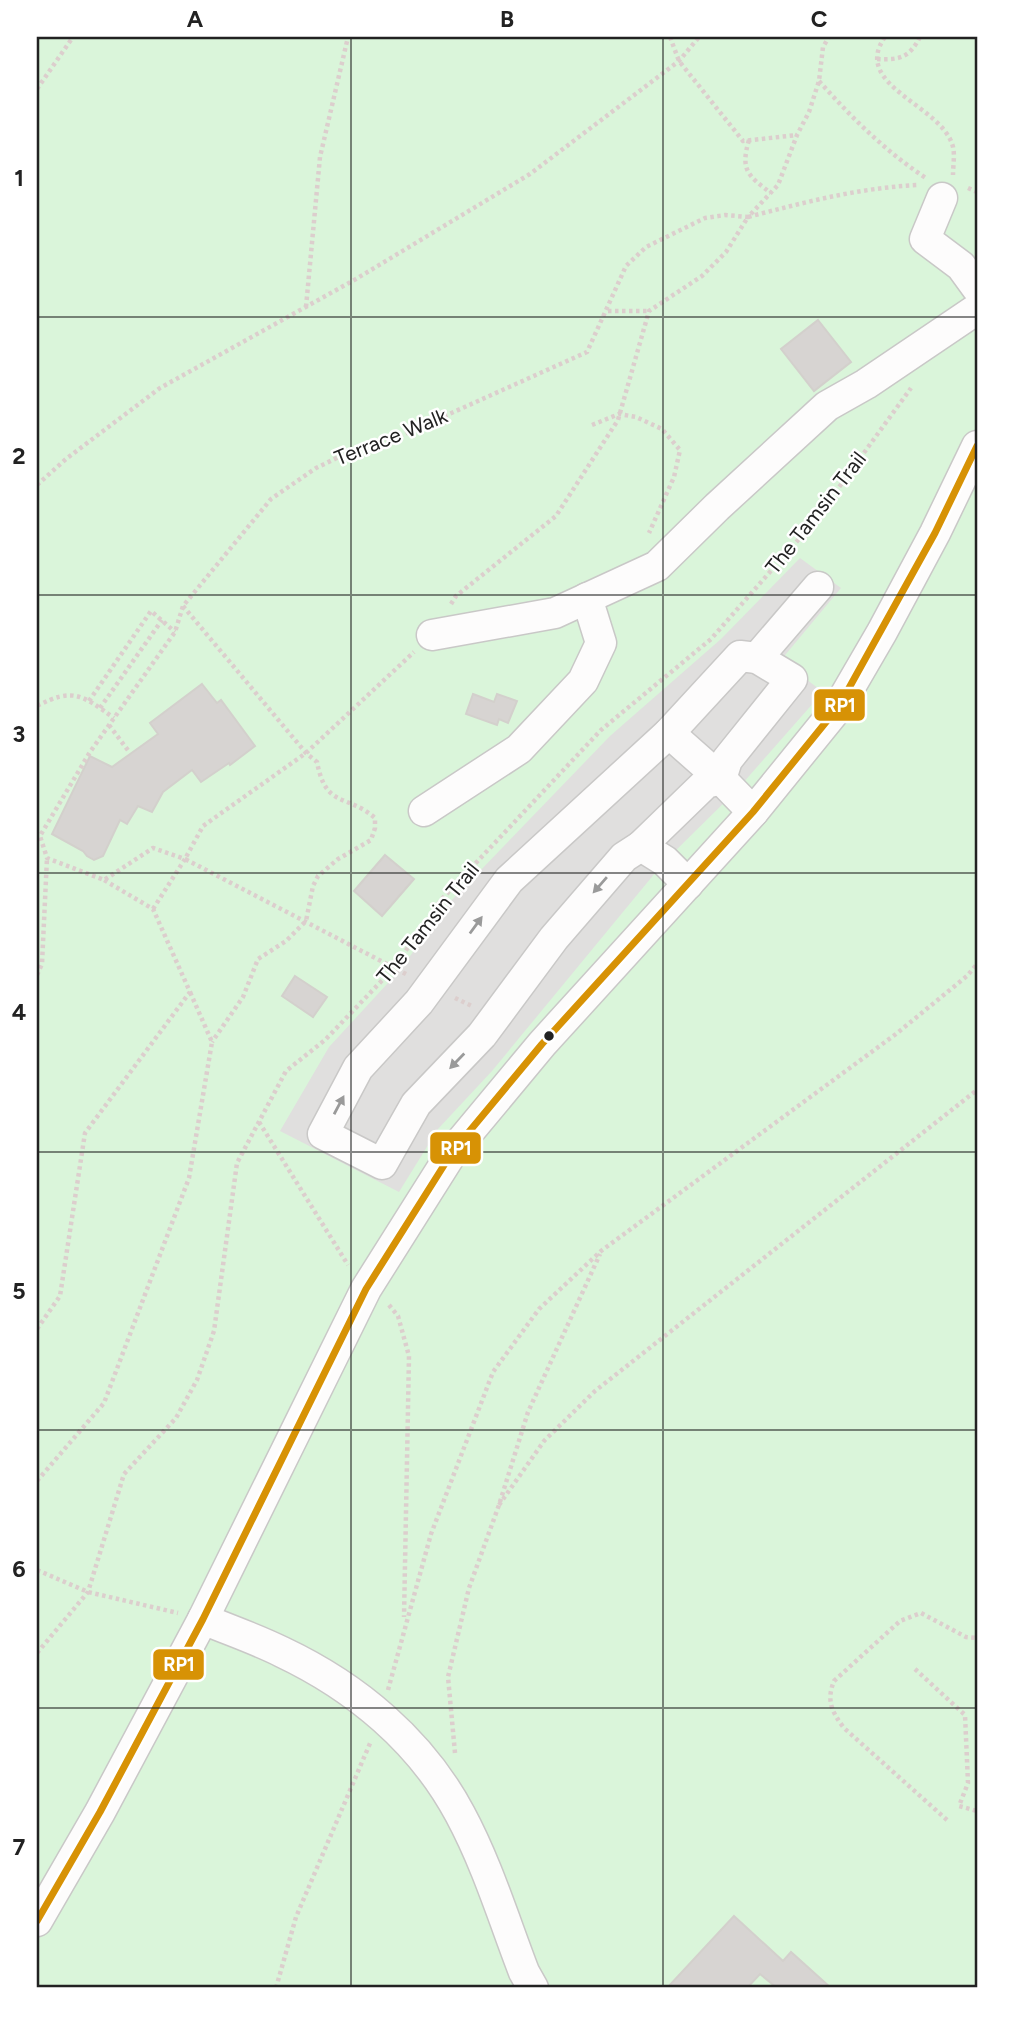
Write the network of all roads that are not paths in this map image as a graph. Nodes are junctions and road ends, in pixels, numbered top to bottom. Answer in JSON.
{"nodes":[{"id":1,"x":944,"y":188,"type":"road end"},
{"id":2,"x":977,"y":288,"type":"edge"},
{"id":3,"x":977,"y":309,"type":"edge"},
{"id":4,"x":977,"y":446,"type":"edge"},
{"id":5,"x":818,"y":587,"type":"dead end"},
{"id":6,"x":587,"y":598,"type":"junction"},
{"id":7,"x":432,"y":635,"type":"dead end"},
{"id":8,"x":757,"y":658,"type":"junction"},
{"id":9,"x":669,"y":733,"type":"junction"},
{"id":10,"x":721,"y":779,"type":"junction"},
{"id":11,"x":424,"y":811,"type":"dead end"},
{"id":12,"x":753,"y":812,"type":"junction"},
{"id":13,"x":641,"y":846,"type":"junction"},
{"id":14,"x":688,"y":884,"type":"junction"},
{"id":15,"x":203,"y":1619,"type":"junction"},
{"id":16,"x":37,"y":1921,"type":"edge"},
{"id":17,"x":533,"y":1988,"type":"edge"}],
"edges":[{"from":1,"to":2,"type":"street"},
{"from":3,"to":6,"type":"street"},
{"from":4,"to":12,"type":"street"},
{"from":5,"to":8,"type":"street"},
{"from":6,"to":7,"type":"street"},
{"from":6,"to":11,"type":"street"},
{"from":8,"to":9,"type":"street"},
{"from":8,"to":10,"type":"street"},
{"from":9,"to":10,"type":"street"},
{"from":13,"to":9,"type":"street","one_way":true},
{"from":10,"to":12,"type":"street"},
{"from":10,"to":13,"type":"street"},
{"from":12,"to":14,"type":"street"},
{"from":13,"to":14,"type":"street"},
{"from":14,"to":15,"type":"street"},
{"from":15,"to":16,"type":"street"},
{"from":15,"to":17,"type":"street"}]}
